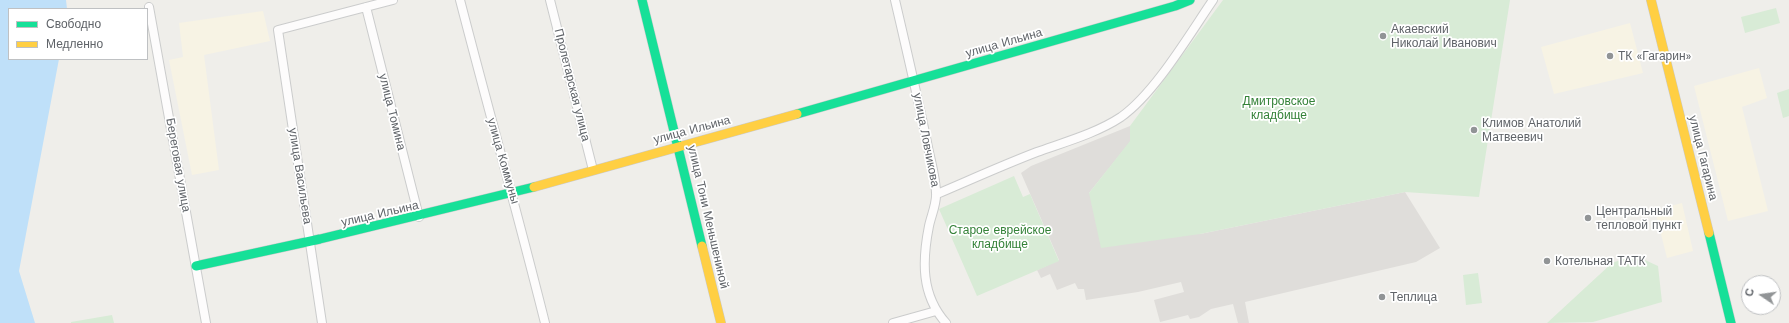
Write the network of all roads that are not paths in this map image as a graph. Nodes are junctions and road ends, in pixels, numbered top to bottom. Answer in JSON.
{"nodes":[{"id":1,"x":393,"y":0,"type":"edge"},
{"id":2,"x":460,"y":0,"type":"edge"},
{"id":3,"x":550,"y":0,"type":"edge"},
{"id":4,"x":642,"y":0,"type":"edge"},
{"id":5,"x":895,"y":0,"type":"edge"},
{"id":6,"x":1190,"y":0,"type":"edge"},
{"id":7,"x":1213,"y":0,"type":"edge"},
{"id":8,"x":1651,"y":0,"type":"edge"},
{"id":9,"x":366,"y":7,"type":"junction"},
{"id":10,"x":149,"y":8,"type":"dead end"},
{"id":11,"x":915,"y":81,"type":"junction"},
{"id":12,"x":679,"y":147,"type":"junction"},
{"id":13,"x":593,"y":170,"type":"junction"},
{"id":14,"x":511,"y":193,"type":"junction"},
{"id":15,"x":936,"y":194,"type":"junction"},
{"id":16,"x":418,"y":217,"type":"junction"},
{"id":17,"x":310,"y":243,"type":"junction"},
{"id":18,"x":196,"y":266,"type":"junction"},
{"id":19,"x":936,"y":311,"type":"junction"},
{"id":20,"x":206,"y":323,"type":"edge"},
{"id":21,"x":322,"y":323,"type":"edge"},
{"id":22,"x":545,"y":323,"type":"edge"},
{"id":23,"x":721,"y":323,"type":"edge"},
{"id":24,"x":893,"y":323,"type":"edge"},
{"id":25,"x":946,"y":323,"type":"edge"},
{"id":26,"x":1731,"y":323,"type":"edge"}],
"edges":[{"from":1,"to":9,"type":"street"},
{"from":2,"to":14,"type":"street","name":"улица Коммуны"},
{"from":3,"to":13,"type":"street","name":"Пролетарская улица"},
{"from":4,"to":12,"type":"street","name":"улица Тони Меньшениной"},
{"from":5,"to":11,"type":"street","name":"улица Ловчикова"},
{"from":6,"to":11,"type":"street","name":"улица Ильина"},
{"from":7,"to":15,"type":"street"},
{"from":8,"to":26,"type":"street","name":"улица Гагарина"},
{"from":9,"to":16,"type":"street","name":"улица Томина"},
{"from":9,"to":17,"type":"street","name":"улица Васильева"},
{"from":10,"to":18,"type":"street","name":"Береговая улица"},
{"from":11,"to":12,"type":"street","name":"улица Ильина"},
{"from":11,"to":15,"type":"street","name":"улица Ловчикова"},
{"from":12,"to":13,"type":"street","name":"улица Ильина"},
{"from":12,"to":23,"type":"street","name":"улица Тони Меньшениной"},
{"from":13,"to":14,"type":"street","name":"улица Ильина"},
{"from":14,"to":16,"type":"street","name":"улица Ильина"},
{"from":14,"to":22,"type":"street","name":"улица Коммуны"},
{"from":15,"to":19,"type":"street","name":"улица Ловчикова"},
{"from":16,"to":17,"type":"street","name":"улица Ильина"},
{"from":17,"to":18,"type":"street","name":"улица Ильина"},
{"from":17,"to":21,"type":"street","name":"улица Васильева"},
{"from":18,"to":20,"type":"street","name":"Береговая улица"},
{"from":19,"to":24,"type":"street"},
{"from":19,"to":25,"type":"street","name":"улица Ловчикова"}]}
